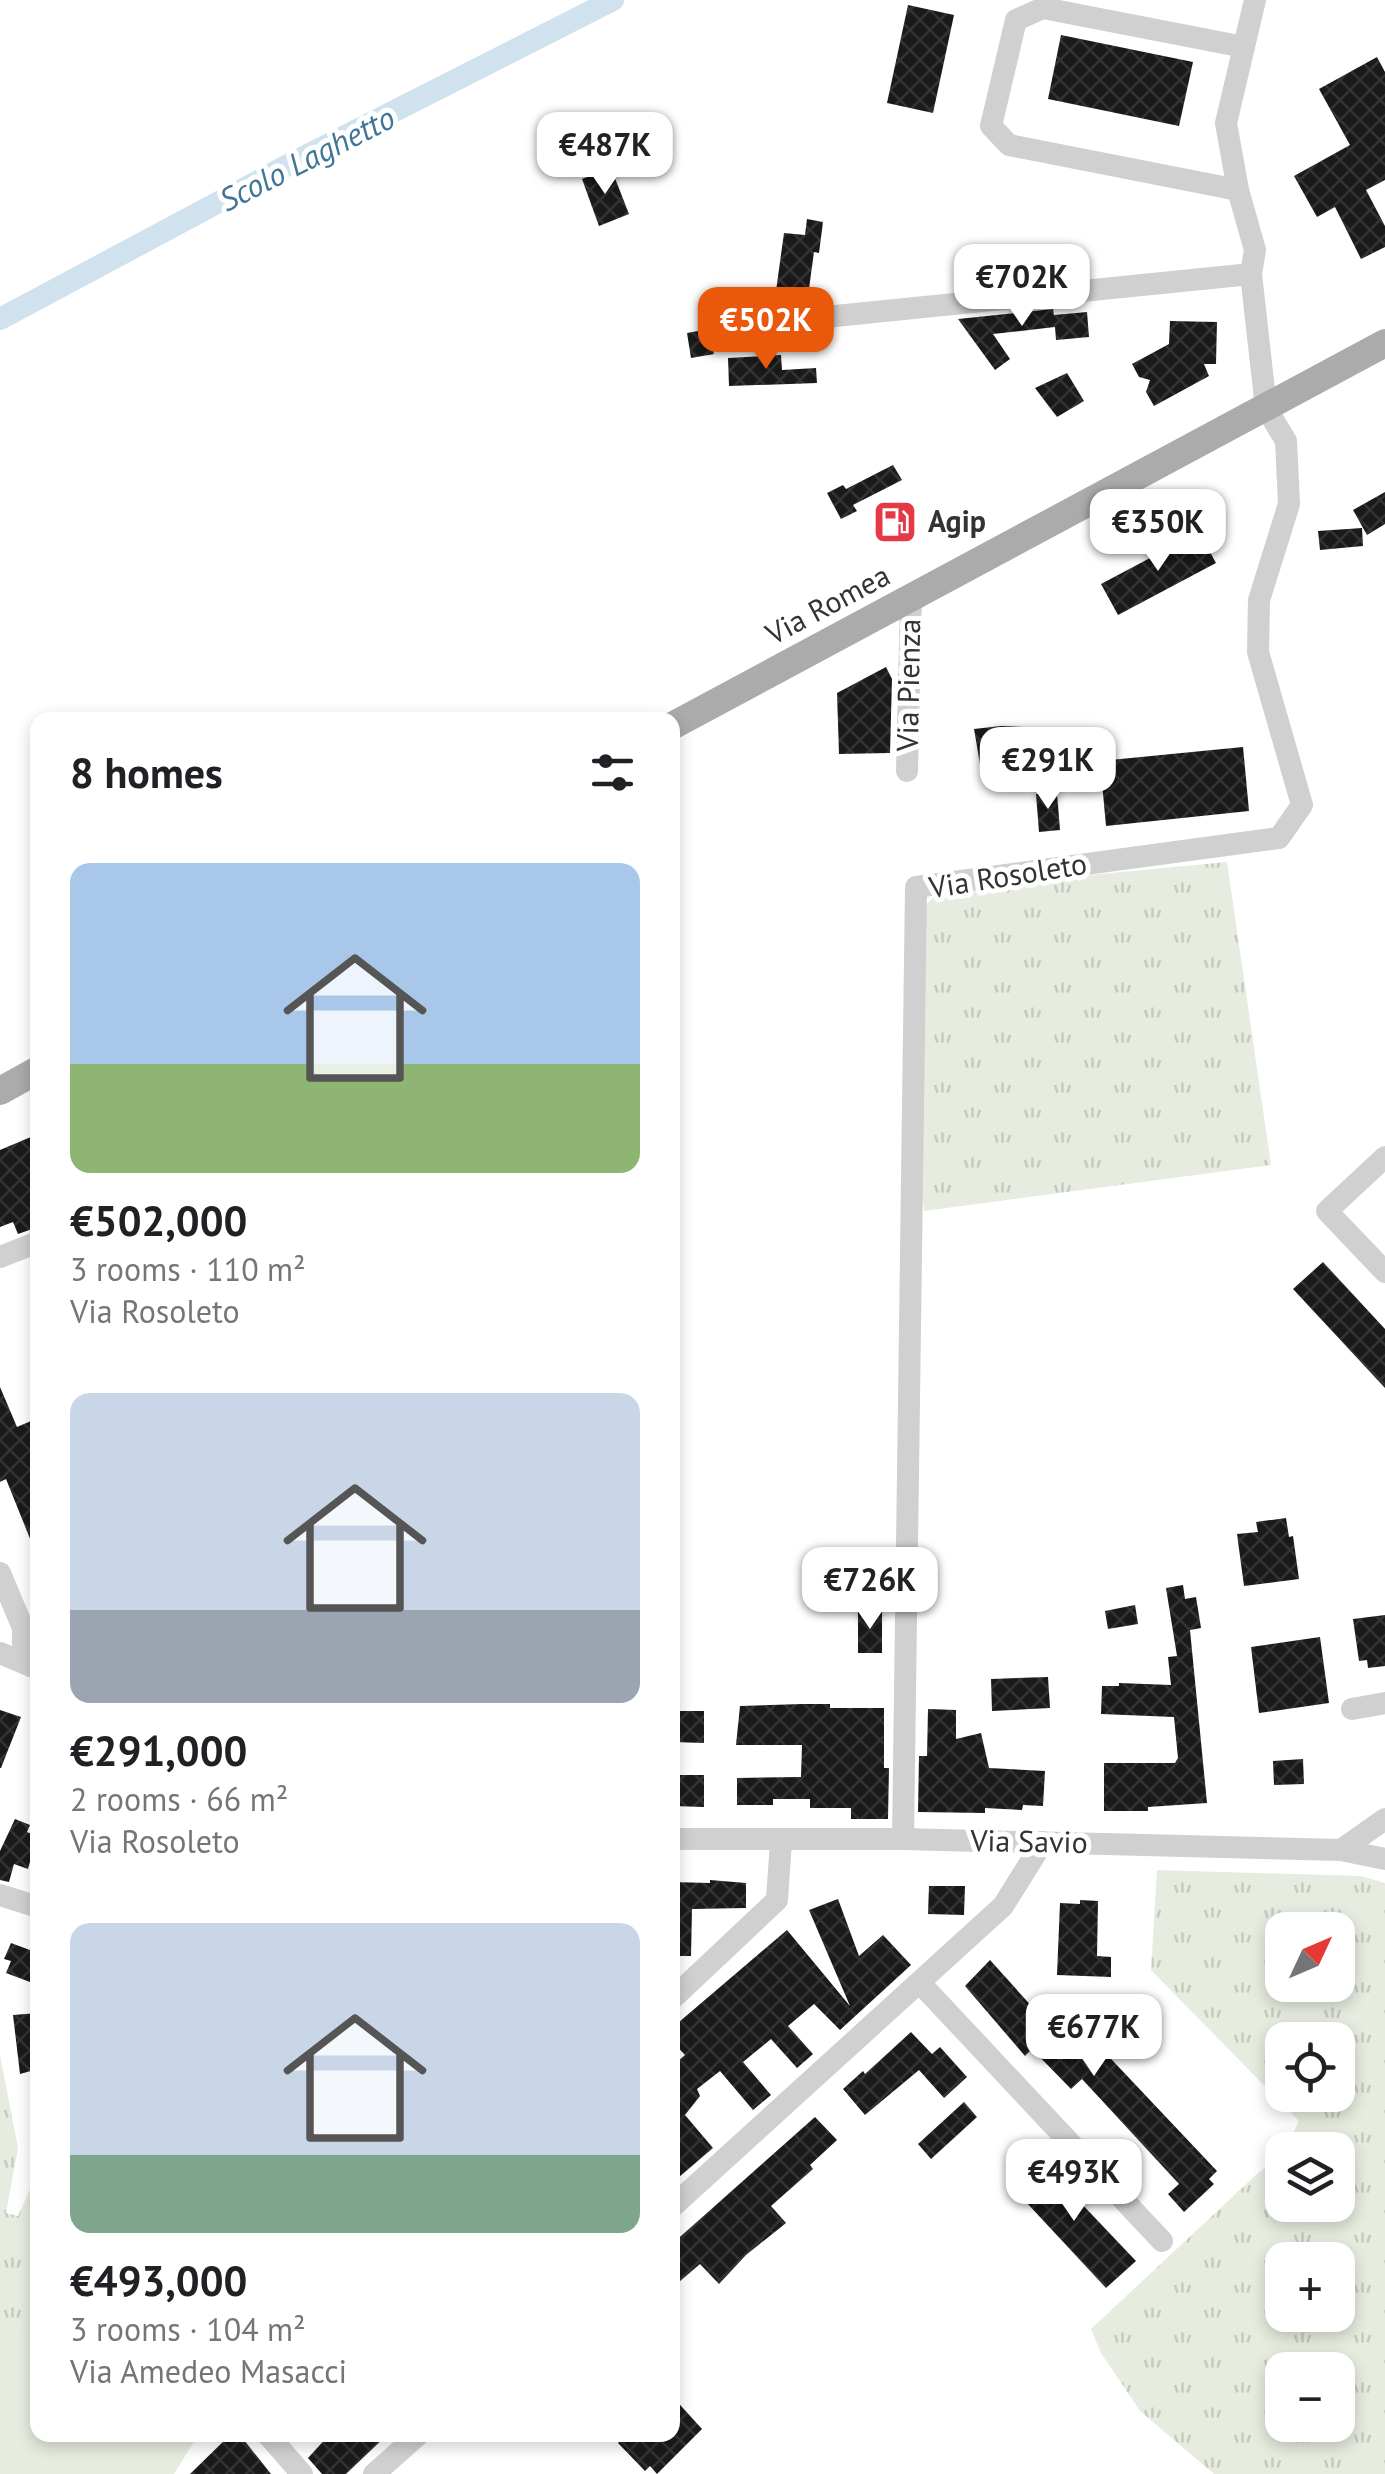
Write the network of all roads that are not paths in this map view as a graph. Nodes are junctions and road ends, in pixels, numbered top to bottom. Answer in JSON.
{"nodes":[{"id":1,"x":1255,"y":0,"type":"edge"},
{"id":2,"x":1244,"y":46,"type":"junction"},
{"id":3,"x":1238,"y":190,"type":"junction"},
{"id":4,"x":1251,"y":274,"type":"junction"},
{"id":5,"x":776,"y":322,"type":"dead end"},
{"id":6,"x":1385,"y":343,"type":"edge"},
{"id":7,"x":1266,"y":408,"type":"junction"},
{"id":8,"x":911,"y":598,"type":"junction"},
{"id":9,"x":680,"y":722,"type":"edge"},
{"id":10,"x":907,"y":771,"type":"dead end"},
{"id":11,"x":30,"y":1074,"type":"edge"},
{"id":12,"x":0,"y":1091,"type":"edge"},
{"id":13,"x":1385,"y":1157,"type":"edge"},
{"id":14,"x":30,"y":1245,"type":"edge"},
{"id":15,"x":0,"y":1258,"type":"edge"},
{"id":16,"x":1385,"y":1272,"type":"edge"},
{"id":17,"x":0,"y":1573,"type":"edge"},
{"id":18,"x":0,"y":1653,"type":"edge"},
{"id":19,"x":30,"y":1666,"type":"edge"},
{"id":20,"x":1385,"y":1703,"type":"edge"},
{"id":21,"x":1352,"y":1709,"type":"dead end"},
{"id":22,"x":1385,"y":1819,"type":"edge"},
{"id":23,"x":680,"y":1839,"type":"edge"},
{"id":24,"x":903,"y":1839,"type":"junction"},
{"id":25,"x":781,"y":1841,"type":"junction"},
{"id":26,"x":1043,"y":1842,"type":"junction"},
{"id":27,"x":1341,"y":1850,"type":"junction"},
{"id":28,"x":1385,"y":1859,"type":"edge"},
{"id":29,"x":0,"y":1894,"type":"edge"},
{"id":30,"x":30,"y":1904,"type":"edge"},
{"id":31,"x":920,"y":1983,"type":"junction"},
{"id":32,"x":680,"y":1991,"type":"edge"},
{"id":33,"x":680,"y":2200,"type":"edge"},
{"id":34,"x":1162,"y":2241,"type":"dead end"},
{"id":35,"x":274,"y":2442,"type":"edge"},
{"id":36,"x":410,"y":2442,"type":"edge"},
{"id":37,"x":302,"y":2474,"type":"edge"},
{"id":38,"x":374,"y":2474,"type":"edge"}],
"edges":[{"from":1,"to":2,"type":"street","name":"Via Rosoleto"},
{"from":2,"to":3,"type":"street","name":"Via Rosoleto"},
{"from":2,"to":3,"type":"street"},
{"from":3,"to":4,"type":"street","name":"Via Rosoleto"},
{"from":4,"to":5,"type":"street"},
{"from":4,"to":7,"type":"street","name":"Via Rosoleto"},
{"from":6,"to":7,"type":"main road","name":"Via Romea"},
{"from":7,"to":8,"type":"main road","name":"Via Romea"},
{"from":7,"to":24,"type":"street","name":"Via Rosoleto"},
{"from":8,"to":9,"type":"main road","name":"Via Romea"},
{"from":8,"to":10,"type":"street","name":"Via Pienza"},
{"from":11,"to":12,"type":"main road"},
{"from":13,"to":16,"type":"street"},
{"from":14,"to":15,"type":"street"},
{"from":17,"to":19,"type":"street"},
{"from":18,"to":19,"type":"street"},
{"from":20,"to":21,"type":"street"},
{"from":22,"to":27,"type":"street"},
{"from":23,"to":25,"type":"street","name":"Via Savio"},
{"from":24,"to":25,"type":"street","name":"Via Savio"},
{"from":24,"to":26,"type":"street","name":"Via Savio"},
{"from":25,"to":32,"type":"street"},
{"from":26,"to":27,"type":"street","name":"Via Savio"},
{"from":26,"to":31,"type":"street"},
{"from":27,"to":28,"type":"street","name":"Via Savio"},
{"from":29,"to":30,"type":"street"},
{"from":31,"to":33,"type":"street"},
{"from":31,"to":34,"type":"street"},
{"from":35,"to":37,"type":"street"},
{"from":36,"to":38,"type":"street"}]}
